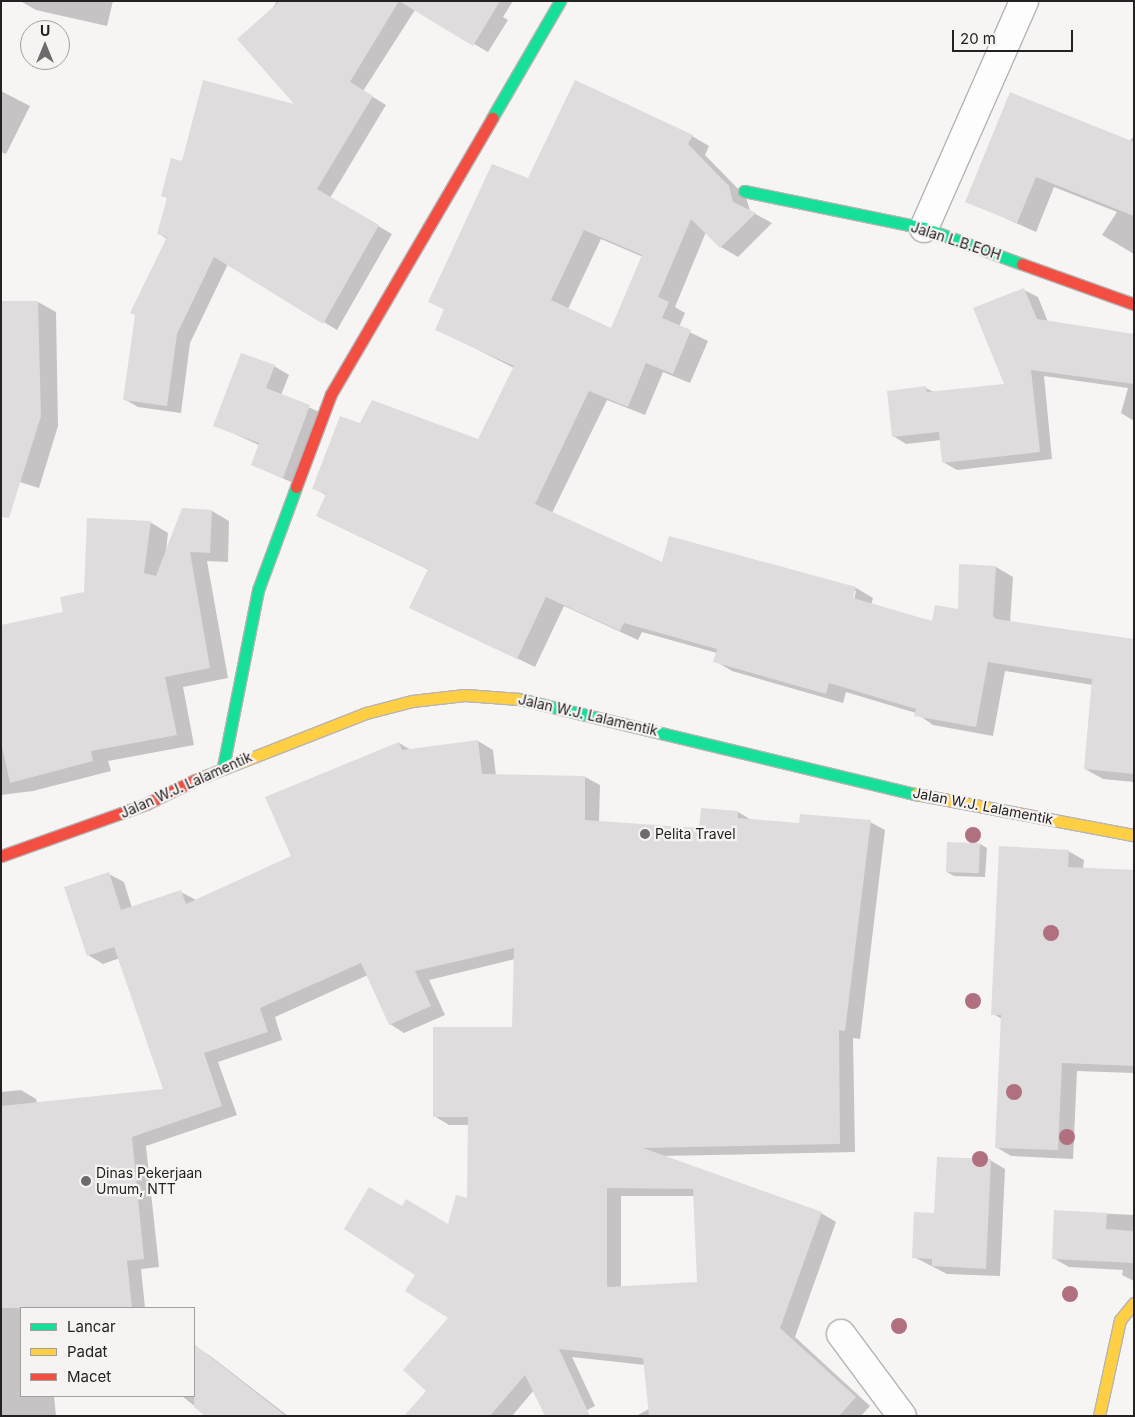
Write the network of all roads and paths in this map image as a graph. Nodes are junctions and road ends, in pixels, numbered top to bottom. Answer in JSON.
{"nodes":[{"id":1,"x":560,"y":1,"type":"edge"},
{"id":2,"x":1024,"y":1,"type":"edge"},
{"id":3,"x":744,"y":191,"type":"dead end"},
{"id":4,"x":924,"y":228,"type":"junction"},
{"id":5,"x":1134,"y":304,"type":"edge"},
{"id":6,"x":223,"y":767,"type":"junction"},
{"id":7,"x":1134,"y":835,"type":"edge"},
{"id":8,"x":1,"y":856,"type":"edge"},
{"id":9,"x":1134,"y":1303,"type":"edge"},
{"id":10,"x":841,"y":1334,"type":"dead end"},
{"id":11,"x":902,"y":1416,"type":"edge"},
{"id":12,"x":1099,"y":1416,"type":"edge"}],
"edges":[{"from":1,"to":6,"type":"street"},
{"from":2,"to":4,"type":"street"},
{"from":3,"to":4,"type":"street","name":"Jalan L.B.EOH"},
{"from":4,"to":5,"type":"street","name":"Jalan L.B.EOH"},
{"from":6,"to":7,"type":"street","name":"Jalan W.J. Lalamentik"},
{"from":6,"to":8,"type":"street","name":"Jalan W.J. Lalamentik"},
{"from":9,"to":12,"type":"street"},
{"from":10,"to":11,"type":"street"}]}
